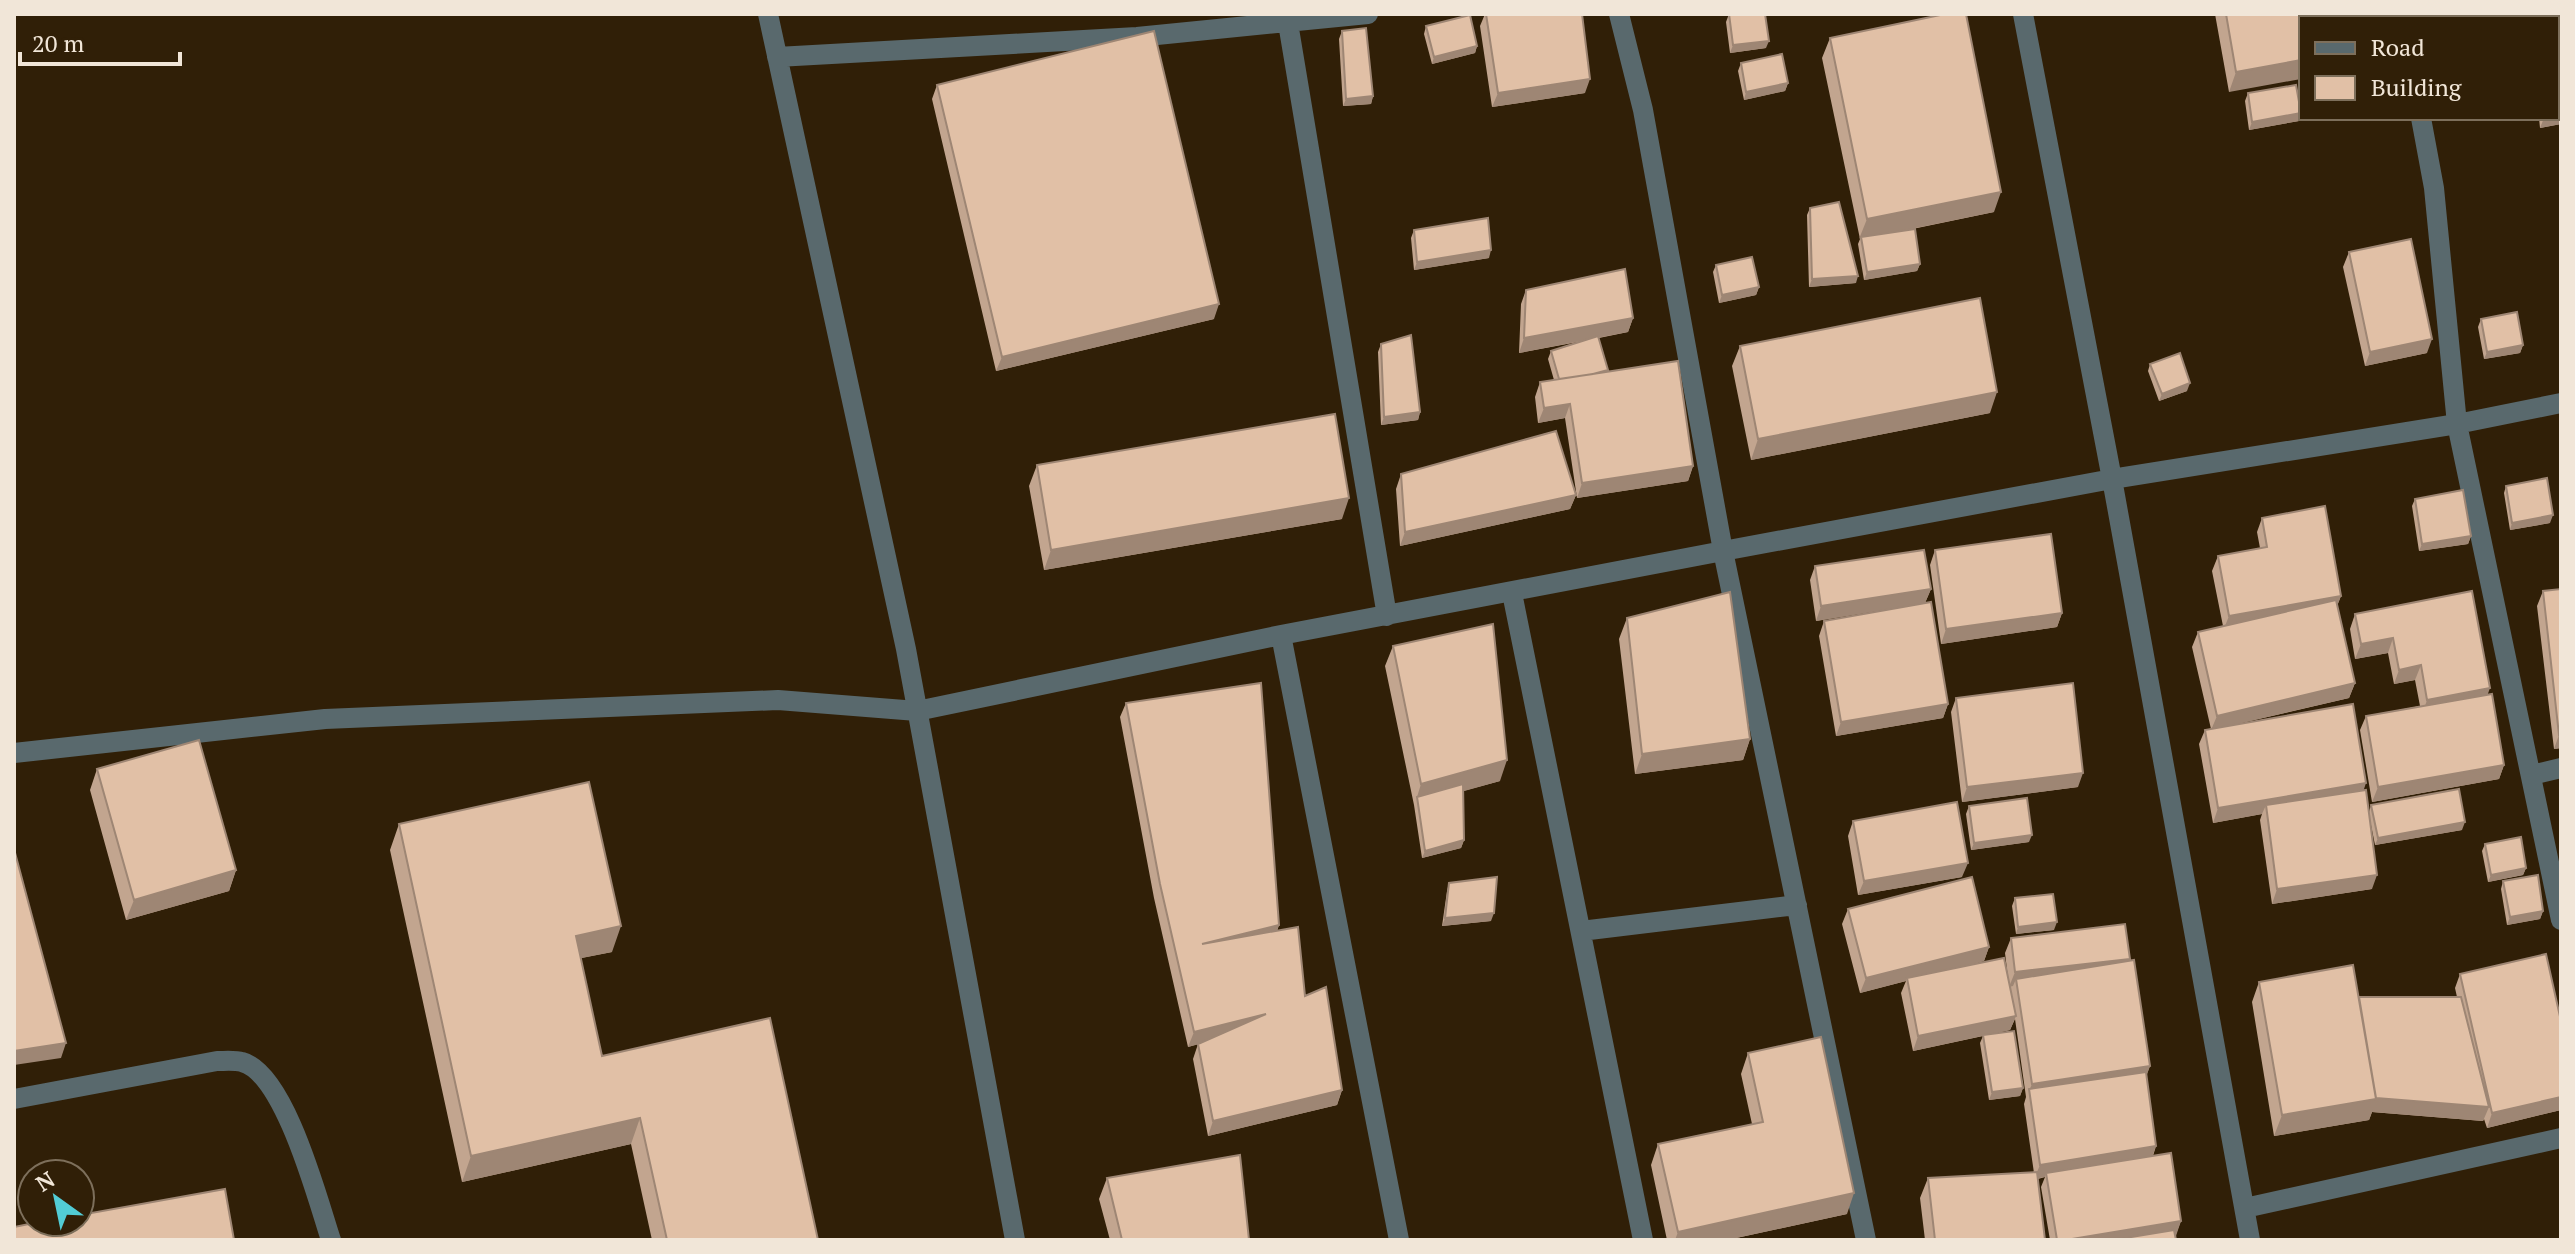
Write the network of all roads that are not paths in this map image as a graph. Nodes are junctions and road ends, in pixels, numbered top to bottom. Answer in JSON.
{"nodes":[{"id":1,"x":768,"y":14,"type":"edge"},
{"id":2,"x":1368,"y":14,"type":"edge"},
{"id":3,"x":1619,"y":14,"type":"edge"},
{"id":4,"x":2023,"y":14,"type":"edge"},
{"id":5,"x":1288,"y":23,"type":"junction"},
{"id":6,"x":777,"y":57,"type":"junction"},
{"id":7,"x":2421,"y":120,"type":"edge"},
{"id":8,"x":2561,"y":403,"type":"edge"},
{"id":9,"x":2457,"y":424,"type":"junction"},
{"id":10,"x":2112,"y":479,"type":"junction"},
{"id":11,"x":1723,"y":551,"type":"junction"},
{"id":12,"x":1512,"y":593,"type":"junction"},
{"id":13,"x":1387,"y":616,"type":"junction"},
{"id":14,"x":1281,"y":635,"type":"junction"},
{"id":15,"x":917,"y":711,"type":"junction"},
{"id":16,"x":14,"y":753,"type":"edge"},
{"id":17,"x":2561,"y":768,"type":"edge"},
{"id":18,"x":2532,"y":775,"type":"junction"},
{"id":19,"x":1797,"y":905,"type":"junction"},
{"id":20,"x":2561,"y":920,"type":"edge"},
{"id":21,"x":1581,"y":931,"type":"junction"},
{"id":22,"x":14,"y":1099,"type":"edge"},
{"id":23,"x":2561,"y":1138,"type":"edge"},
{"id":24,"x":2245,"y":1208,"type":"junction"},
{"id":25,"x":331,"y":1240,"type":"edge"},
{"id":26,"x":1015,"y":1240,"type":"edge"},
{"id":27,"x":1399,"y":1240,"type":"edge"},
{"id":28,"x":1643,"y":1240,"type":"edge"},
{"id":29,"x":1866,"y":1240,"type":"edge"},
{"id":30,"x":2250,"y":1240,"type":"edge"}],
"edges":[{"from":1,"to":6,"type":"street"},
{"from":2,"to":5,"type":"street"},
{"from":3,"to":11,"type":"street"},
{"from":4,"to":10,"type":"street"},
{"from":5,"to":6,"type":"street"},
{"from":5,"to":13,"type":"street"},
{"from":6,"to":15,"type":"street"},
{"from":7,"to":9,"type":"street"},
{"from":8,"to":9,"type":"street"},
{"from":9,"to":10,"type":"street"},
{"from":9,"to":18,"type":"street"},
{"from":10,"to":11,"type":"street"},
{"from":10,"to":24,"type":"street"},
{"from":11,"to":12,"type":"street"},
{"from":11,"to":19,"type":"street"},
{"from":12,"to":13,"type":"street"},
{"from":12,"to":21,"type":"street"},
{"from":13,"to":14,"type":"street"},
{"from":14,"to":15,"type":"street"},
{"from":14,"to":27,"type":"street"},
{"from":15,"to":16,"type":"street"},
{"from":15,"to":26,"type":"street"},
{"from":17,"to":18,"type":"street"},
{"from":18,"to":20,"type":"street"},
{"from":19,"to":21,"type":"street"},
{"from":19,"to":29,"type":"street"},
{"from":21,"to":28,"type":"street"},
{"from":22,"to":25,"type":"street"},
{"from":23,"to":24,"type":"street"},
{"from":24,"to":30,"type":"street"}]}
